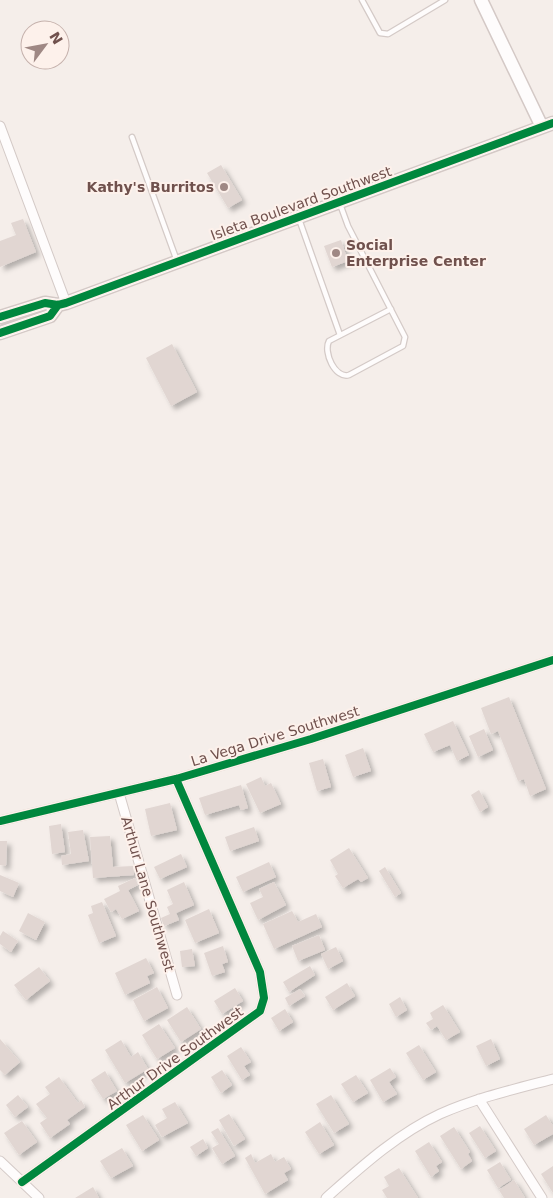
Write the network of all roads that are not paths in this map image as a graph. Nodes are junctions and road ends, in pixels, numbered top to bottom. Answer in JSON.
{"nodes":[{"id":1,"x":362,"y":0,"type":"edge"},
{"id":2,"x":444,"y":0,"type":"edge"},
{"id":3,"x":481,"y":0,"type":"edge"},
{"id":4,"x":547,"y":125,"type":"edge"},
{"id":5,"x":0,"y":126,"type":"edge"},
{"id":6,"x":132,"y":137,"type":"dead end"},
{"id":7,"x":340,"y":202,"type":"junction"},
{"id":8,"x":298,"y":218,"type":"junction"},
{"id":9,"x":178,"y":262,"type":"junction"},
{"id":10,"x":62,"y":304,"type":"junction"},
{"id":11,"x":391,"y":309,"type":"junction"},
{"id":12,"x":0,"y":317,"type":"edge"},
{"id":13,"x":0,"y":333,"type":"edge"},
{"id":14,"x":340,"y":334,"type":"junction"},
{"id":15,"x":553,"y":660,"type":"edge"},
{"id":16,"x":176,"y":779,"type":"junction"},
{"id":17,"x":119,"y":794,"type":"junction"},
{"id":18,"x":0,"y":822,"type":"edge"},
{"id":19,"x":177,"y":995,"type":"dead end"},
{"id":20,"x":553,"y":1079,"type":"edge"},
{"id":21,"x":479,"y":1099,"type":"junction"},
{"id":22,"x":0,"y":1160,"type":"edge"},
{"id":23,"x":22,"y":1182,"type":"junction"},
{"id":24,"x":39,"y":1198,"type":"edge"},
{"id":25,"x":326,"y":1198,"type":"edge"},
{"id":26,"x":542,"y":1198,"type":"edge"}],
"edges":[{"from":1,"to":2,"type":"lane"},
{"from":3,"to":4,"type":"main road"},
{"from":4,"to":7,"type":"main road","name":"Isleta Boulevard Southwest"},
{"from":5,"to":10,"type":"street"},
{"from":6,"to":9,"type":"lane"},
{"from":7,"to":8,"type":"main road","name":"Isleta Boulevard Southwest"},
{"from":7,"to":11,"type":"lane"},
{"from":8,"to":9,"type":"main road","name":"Isleta Boulevard Southwest"},
{"from":8,"to":14,"type":"lane"},
{"from":9,"to":10,"type":"main road","name":"Isleta Boulevard Southwest"},
{"from":10,"to":12,"type":"main road","name":"Isleta Boulevard Southwest"},
{"from":10,"to":13,"type":"main road","name":"Isleta Boulevard Southwest"},
{"from":11,"to":14,"type":"lane"},
{"from":11,"to":14,"type":"lane"},
{"from":15,"to":16,"type":"street","name":"La Vega Drive Southwest"},
{"from":16,"to":17,"type":"street","name":"La Vega Drive Southwest"},
{"from":16,"to":23,"type":"street","name":"Arthur Drive Southwest"},
{"from":17,"to":18,"type":"street","name":"La Vega Drive Southwest"},
{"from":17,"to":19,"type":"street","name":"Arthur Lane Southwest"},
{"from":20,"to":21,"type":"street"},
{"from":21,"to":25,"type":"street"},
{"from":21,"to":26,"type":"street"},
{"from":22,"to":23,"type":"street"},
{"from":23,"to":24,"type":"street"}]}
